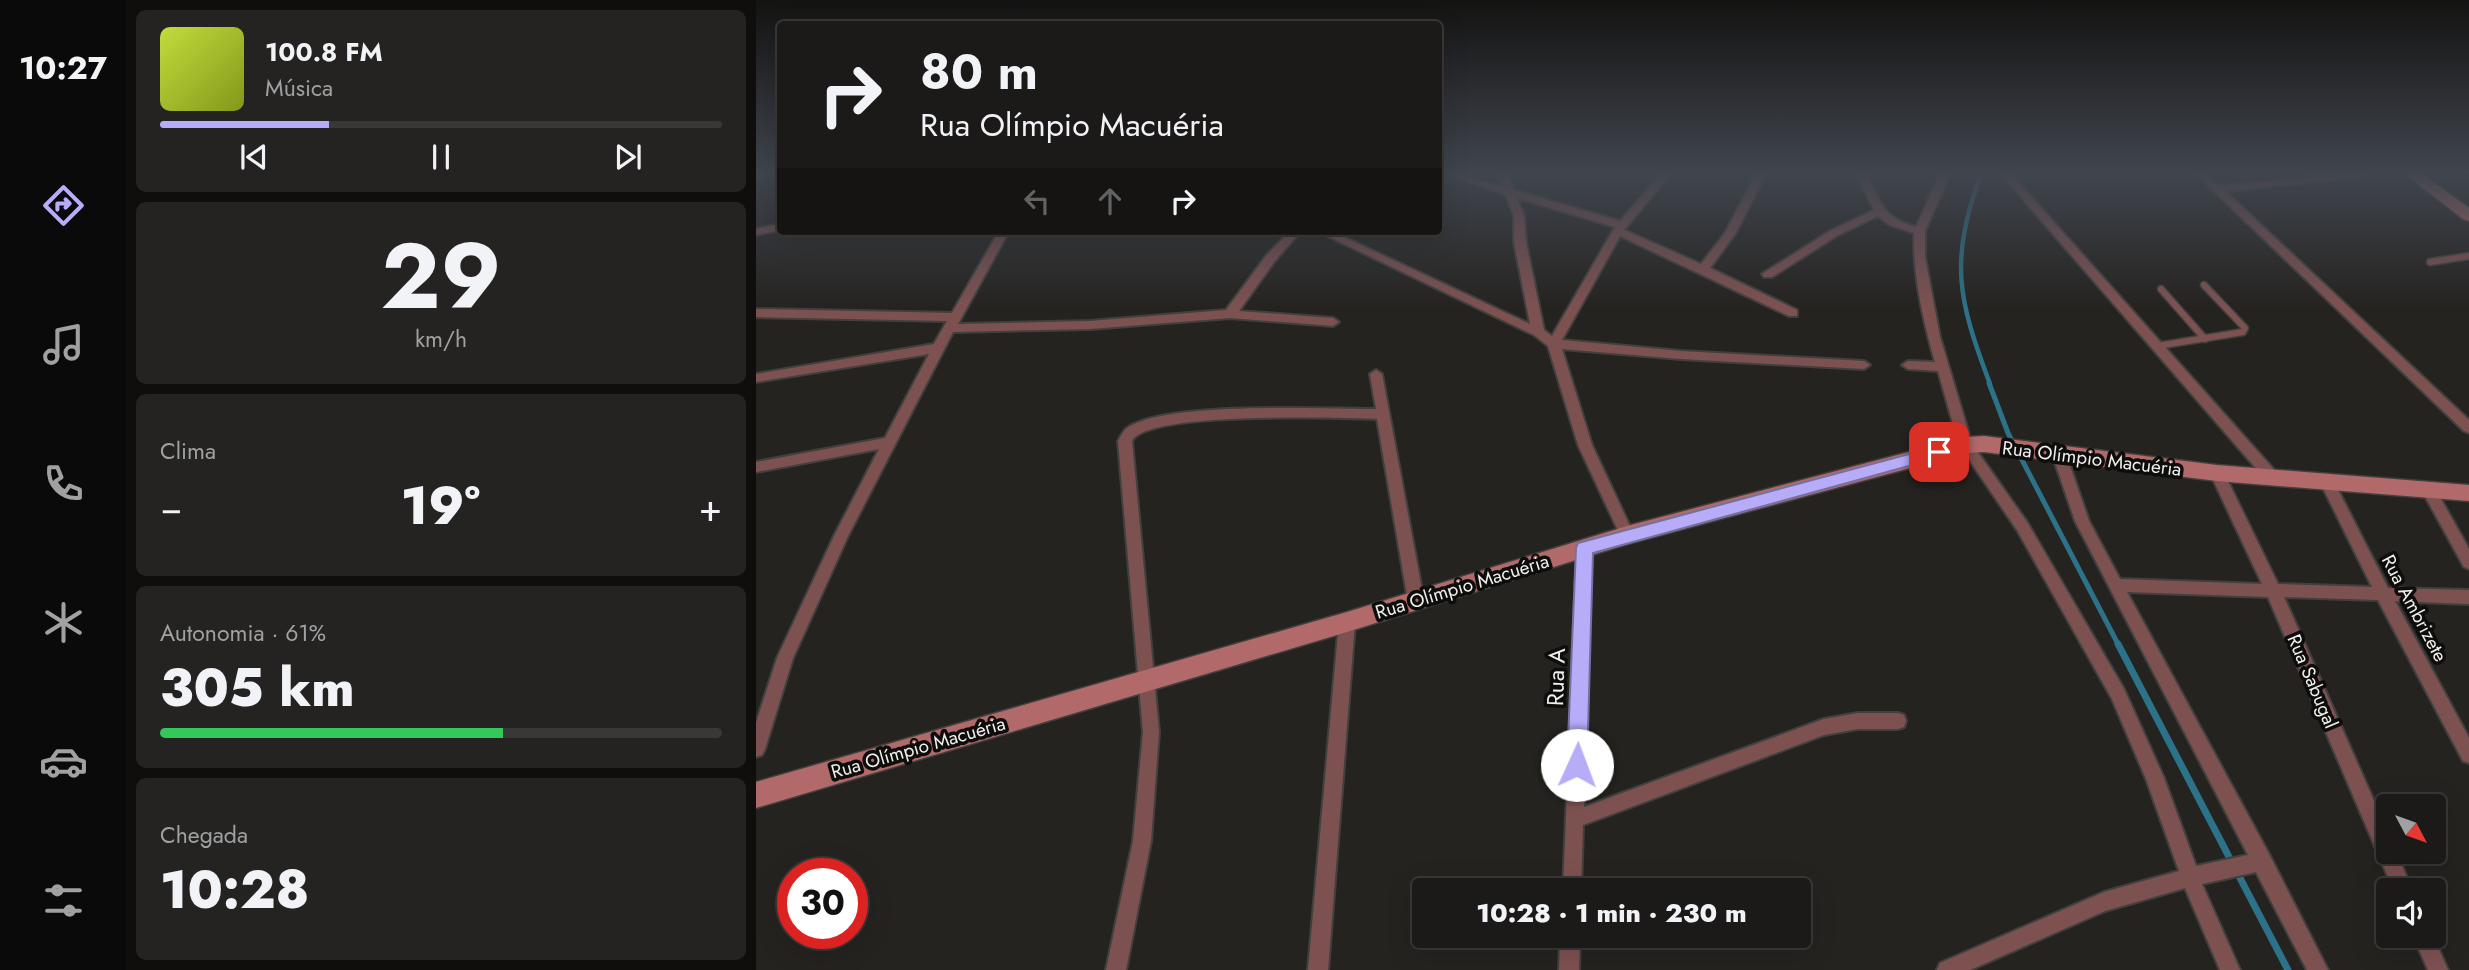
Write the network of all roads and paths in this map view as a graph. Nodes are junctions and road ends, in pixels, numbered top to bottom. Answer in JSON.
{"nodes":[{"id":1,"x":1519,"y":219,"type":"edge"},
{"id":2,"x":1593,"y":219,"type":"edge"},
{"id":3,"x":1627,"y":219,"type":"edge"},
{"id":4,"x":1738,"y":219,"type":"edge"},
{"id":5,"x":1863,"y":219,"type":"edge"},
{"id":6,"x":1888,"y":219,"type":"edge"},
{"id":7,"x":1925,"y":219,"type":"edge"},
{"id":8,"x":2046,"y":219,"type":"edge"},
{"id":9,"x":2249,"y":219,"type":"edge"},
{"id":10,"x":777,"y":228,"type":"edge"},
{"id":11,"x":1619,"y":228,"type":"junction"},
{"id":12,"x":1920,"y":231,"type":"junction"},
{"id":13,"x":756,"y":232,"type":"edge"},
{"id":14,"x":1002,"y":235,"type":"edge"},
{"id":15,"x":1292,"y":235,"type":"edge"},
{"id":16,"x":1331,"y":235,"type":"edge"},
{"id":17,"x":2469,"y":256,"type":"edge"},
{"id":18,"x":2430,"y":262,"type":"dead end"},
{"id":19,"x":1702,"y":271,"type":"junction"},
{"id":20,"x":1768,"y":274,"type":"dead end"},
{"id":21,"x":2204,"y":285,"type":"dead end"},
{"id":22,"x":2161,"y":289,"type":"dead end"},
{"id":23,"x":756,"y":313,"type":"edge"},
{"id":24,"x":1793,"y":313,"type":"dead end"},
{"id":25,"x":1230,"y":314,"type":"junction"},
{"id":26,"x":952,"y":322,"type":"junction"},
{"id":27,"x":1332,"y":322,"type":"dead end"},
{"id":28,"x":1538,"y":332,"type":"junction"},
{"id":29,"x":2206,"y":339,"type":"junction"},
{"id":30,"x":1554,"y":344,"type":"junction"},
{"id":31,"x":2157,"y":346,"type":"junction"},
{"id":32,"x":938,"y":348,"type":"junction"},
{"id":33,"x":1864,"y":365,"type":"dead end"},
{"id":34,"x":1908,"y":365,"type":"dead end"},
{"id":35,"x":1941,"y":368,"type":"junction"},
{"id":36,"x":1376,"y":374,"type":"dead end"},
{"id":37,"x":756,"y":378,"type":"edge"},
{"id":38,"x":1382,"y":414,"type":"junction"},
{"id":39,"x":2467,"y":423,"type":"edge"},
{"id":40,"x":889,"y":442,"type":"junction"},
{"id":41,"x":1975,"y":444,"type":"junction"},
{"id":42,"x":2052,"y":453,"type":"junction"},
{"id":43,"x":756,"y":467,"type":"edge"},
{"id":44,"x":2217,"y":474,"type":"junction"},
{"id":45,"x":2272,"y":477,"type":"junction"},
{"id":46,"x":2326,"y":480,"type":"junction"},
{"id":47,"x":2428,"y":489,"type":"junction"},
{"id":48,"x":2469,"y":493,"type":"edge"},
{"id":49,"x":1627,"y":535,"type":"junction"},
{"id":50,"x":1584,"y":548,"type":"junction"},
{"id":51,"x":2469,"y":562,"type":"edge"},
{"id":52,"x":2116,"y":585,"type":"junction"},
{"id":53,"x":2273,"y":590,"type":"junction"},
{"id":54,"x":2384,"y":596,"type":"junction"},
{"id":55,"x":2469,"y":597,"type":"edge"},
{"id":56,"x":1416,"y":601,"type":"junction"},
{"id":57,"x":1347,"y":622,"type":"junction"},
{"id":58,"x":1144,"y":681,"type":"junction"},
{"id":59,"x":1898,"y":721,"type":"dead end"},
{"id":60,"x":756,"y":749,"type":"edge"},
{"id":61,"x":2469,"y":755,"type":"edge"},
{"id":62,"x":756,"y":795,"type":"edge"},
{"id":63,"x":1576,"y":819,"type":"junction"},
{"id":64,"x":2256,"y":863,"type":"junction"},
{"id":65,"x":2190,"y":877,"type":"junction"},
{"id":66,"x":1573,"y":878,"type":"edge"},
{"id":67,"x":2397,"y":878,"type":"edge"},
{"id":68,"x":1570,"y":948,"type":"edge"},
{"id":69,"x":2428,"y":948,"type":"edge"},
{"id":70,"x":1116,"y":970,"type":"edge"},
{"id":71,"x":1318,"y":970,"type":"edge"},
{"id":72,"x":1569,"y":970,"type":"edge"},
{"id":73,"x":1947,"y":970,"type":"edge"},
{"id":74,"x":2230,"y":970,"type":"edge"},
{"id":75,"x":2318,"y":970,"type":"edge"},
{"id":76,"x":2438,"y":970,"type":"edge"}],
"edges":[{"from":1,"to":28,"type":"street"},
{"from":2,"to":11,"type":"street"},
{"from":3,"to":11,"type":"street"},
{"from":4,"to":19,"type":"street"},
{"from":5,"to":20,"type":"street"},
{"from":6,"to":12,"type":"street"},
{"from":7,"to":12,"type":"street"},
{"from":8,"to":31,"type":"street"},
{"from":9,"to":39,"type":"street"},
{"from":10,"to":13,"type":"street"},
{"from":11,"to":19,"type":"street"},
{"from":11,"to":30,"type":"street"},
{"from":12,"to":35,"type":"street"},
{"from":14,"to":26,"type":"street"},
{"from":15,"to":25,"type":"street"},
{"from":16,"to":28,"type":"street"},
{"from":17,"to":18,"type":"lane"},
{"from":19,"to":24,"type":"street"},
{"from":21,"to":29,"type":"lane"},
{"from":22,"to":29,"type":"lane"},
{"from":23,"to":26,"type":"street"},
{"from":25,"to":26,"type":"street"},
{"from":25,"to":27,"type":"street"},
{"from":26,"to":32,"type":"street"},
{"from":28,"to":30,"type":"street"},
{"from":29,"to":31,"type":"lane"},
{"from":30,"to":33,"type":"street"},
{"from":30,"to":49,"type":"street"},
{"from":31,"to":45,"type":"street"},
{"from":32,"to":37,"type":"street"},
{"from":32,"to":40,"type":"street"},
{"from":34,"to":35,"type":"street"},
{"from":35,"to":41,"type":"street"},
{"from":36,"to":38,"type":"street"},
{"from":38,"to":56,"type":"street"},
{"from":38,"to":58,"type":"street"},
{"from":40,"to":43,"type":"street"},
{"from":40,"to":60,"type":"street"},
{"from":41,"to":42,"type":"street","name":"Rua Olímpio Macuéria"},
{"from":41,"to":49,"type":"street","name":"Rua Olímpio Macuéria"},
{"from":41,"to":65,"type":"street"},
{"from":42,"to":44,"type":"street","name":"Rua Olímpio Macuéria"},
{"from":42,"to":52,"type":"street"},
{"from":44,"to":45,"type":"street","name":"Rua Olímpio Macuéria"},
{"from":44,"to":53,"type":"street","name":"Rua Sabugal"},
{"from":45,"to":46,"type":"street","name":"Rua Olímpio Macuéria"},
{"from":46,"to":47,"type":"street","name":"Rua Olímpio Macuéria"},
{"from":46,"to":54,"type":"street","name":"Rua Ambrizete"},
{"from":47,"to":48,"type":"street","name":"Rua Olímpio Macuéria"},
{"from":47,"to":51,"type":"street"},
{"from":49,"to":50,"type":"street","name":"Rua Olímpio Macuéria"},
{"from":50,"to":56,"type":"street","name":"Rua Olímpio Macuéria"},
{"from":50,"to":63,"type":"street","name":"Rua A"},
{"from":52,"to":53,"type":"street"},
{"from":52,"to":64,"type":"street"},
{"from":53,"to":54,"type":"street"},
{"from":53,"to":67,"type":"street","name":"Rua Sabugal"},
{"from":54,"to":55,"type":"street"},
{"from":54,"to":61,"type":"street","name":"Rua Ambrizete"},
{"from":56,"to":57,"type":"street","name":"Rua Olímpio Macuéria"},
{"from":57,"to":58,"type":"street","name":"Rua Olímpio Macuéria"},
{"from":57,"to":71,"type":"street"},
{"from":58,"to":62,"type":"street","name":"Rua Olímpio Macuéria"},
{"from":58,"to":70,"type":"street"},
{"from":59,"to":63,"type":"street"},
{"from":63,"to":66,"type":"street","name":"Rua A"},
{"from":64,"to":65,"type":"street"},
{"from":64,"to":75,"type":"street"},
{"from":65,"to":73,"type":"street"},
{"from":65,"to":74,"type":"street"},
{"from":68,"to":72,"type":"street"},
{"from":69,"to":76,"type":"street"}]}
